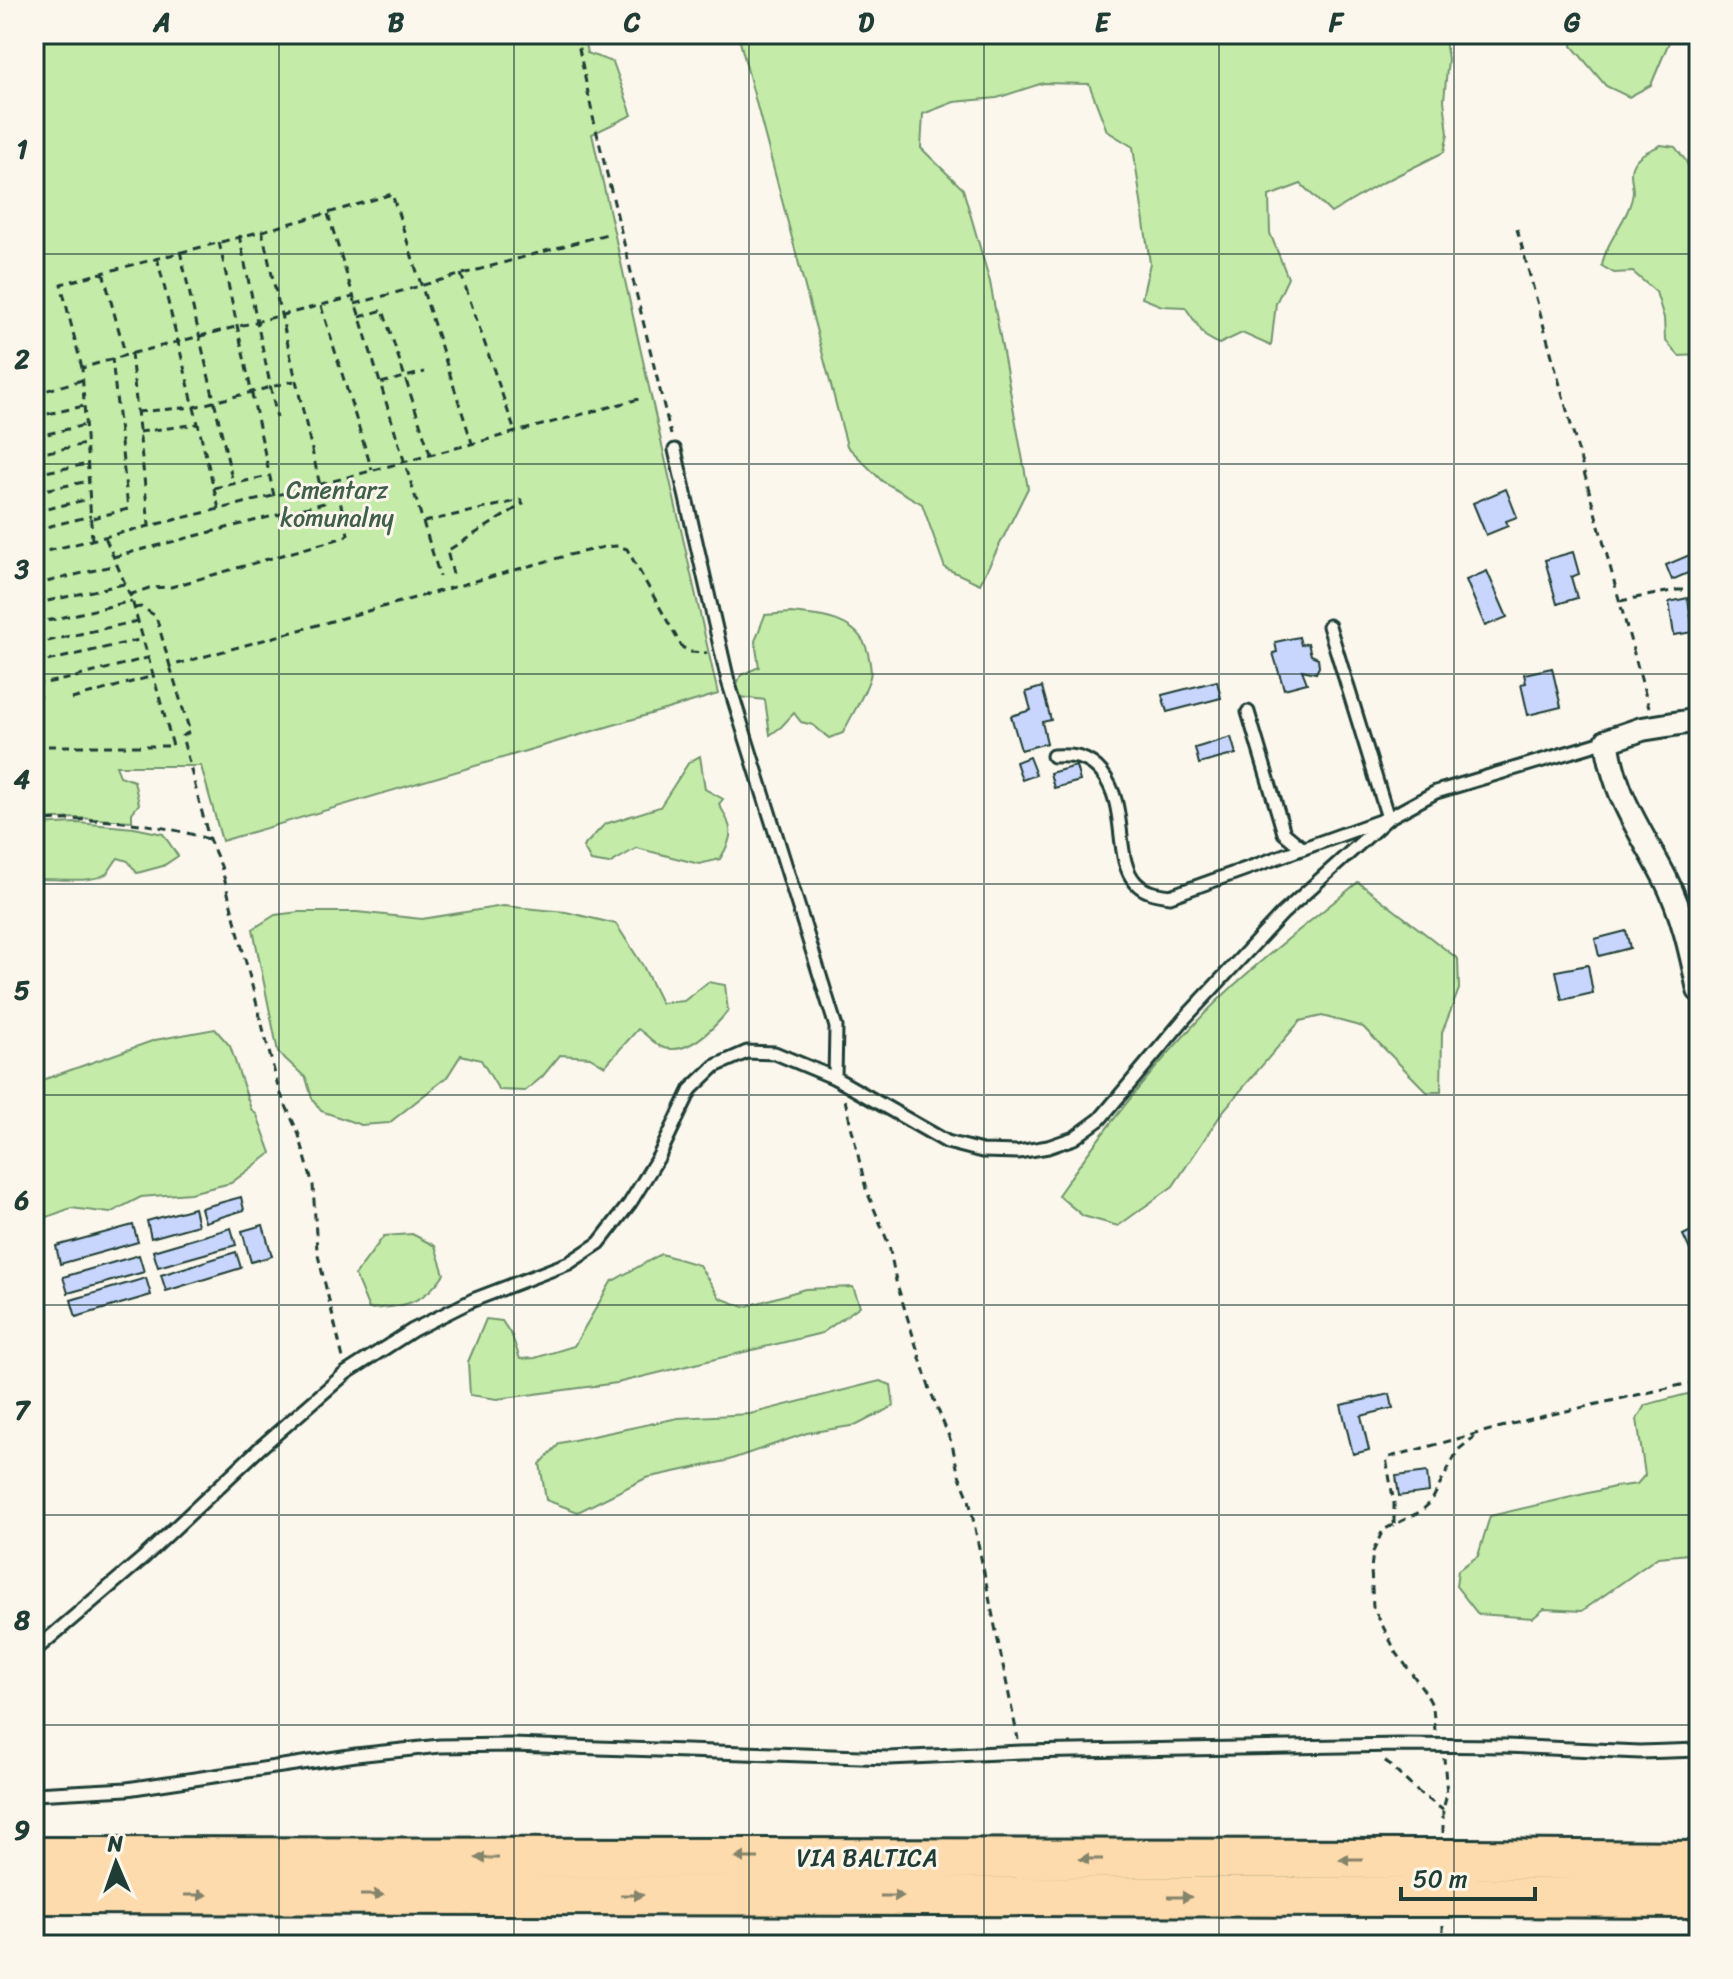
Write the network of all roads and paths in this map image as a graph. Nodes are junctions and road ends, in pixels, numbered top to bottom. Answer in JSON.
{"nodes":[{"id":1,"x":576,"y":34,"type":"edge"},
{"id":2,"x":328,"y":214,"type":"junction"},
{"id":3,"x":1517,"y":229,"type":"dead end"},
{"id":4,"x":262,"y":230,"type":"junction"},
{"id":5,"x":607,"y":234,"type":"dead end"},
{"id":6,"x":239,"y":235,"type":"junction"},
{"id":7,"x":219,"y":240,"type":"junction"},
{"id":8,"x":180,"y":251,"type":"junction"},
{"id":9,"x":157,"y":257,"type":"junction"},
{"id":10,"x":103,"y":272,"type":"junction"},
{"id":11,"x":461,"y":274,"type":"junction"},
{"id":12,"x":420,"y":286,"type":"junction"},
{"id":13,"x":353,"y":297,"type":"junction"},
{"id":14,"x":355,"y":304,"type":"junction"},
{"id":15,"x":321,"y":306,"type":"junction"},
{"id":16,"x":281,"y":316,"type":"junction"},
{"id":17,"x":360,"y":317,"type":"junction"},
{"id":18,"x":257,"y":323,"type":"junction"},
{"id":19,"x":238,"y":328,"type":"junction"},
{"id":20,"x":201,"y":335,"type":"junction"},
{"id":21,"x":178,"y":341,"type":"junction"},
{"id":22,"x":128,"y":354,"type":"junction"},
{"id":23,"x":112,"y":358,"type":"junction"},
{"id":24,"x":82,"y":368,"type":"junction"},
{"id":25,"x":425,"y":372,"type":"dead end"},
{"id":26,"x":405,"y":376,"type":"junction"},
{"id":27,"x":82,"y":380,"type":"junction"},
{"id":28,"x":295,"y":381,"type":"junction"},
{"id":29,"x":381,"y":383,"type":"junction"},
{"id":30,"x":270,"y":388,"type":"junction"},
{"id":31,"x":252,"y":392,"type":"junction"},
{"id":32,"x":34,"y":394,"type":"edge"},
{"id":33,"x":639,"y":399,"type":"dead end"},
{"id":34,"x":215,"y":401,"type":"junction"},
{"id":35,"x":84,"y":406,"type":"junction"},
{"id":36,"x":194,"y":407,"type":"junction"},
{"id":37,"x":137,"y":412,"type":"junction"},
{"id":38,"x":34,"y":417,"type":"edge"},
{"id":39,"x":277,"y":418,"type":"dead end"},
{"id":40,"x":198,"y":424,"type":"junction"},
{"id":41,"x":85,"y":425,"type":"junction"},
{"id":42,"x":139,"y":432,"type":"junction"},
{"id":43,"x":515,"y":432,"type":"junction"},
{"id":44,"x":34,"y":437,"type":"edge"},
{"id":45,"x":472,"y":443,"type":"junction"},
{"id":46,"x":86,"y":444,"type":"junction"},
{"id":47,"x":675,"y":450,"type":"joint"},
{"id":48,"x":430,"y":454,"type":"junction"},
{"id":49,"x":34,"y":455,"type":"edge"},
{"id":50,"x":406,"y":461,"type":"junction"},
{"id":51,"x":88,"y":464,"type":"junction"},
{"id":52,"x":372,"y":470,"type":"junction"},
{"id":53,"x":34,"y":474,"type":"edge"},
{"id":54,"x":269,"y":476,"type":"junction"},
{"id":55,"x":335,"y":480,"type":"junction"},
{"id":56,"x":89,"y":481,"type":"junction"},
{"id":57,"x":233,"y":483,"type":"junction"},
{"id":58,"x":318,"y":485,"type":"junction"},
{"id":59,"x":214,"y":488,"type":"junction"},
{"id":60,"x":34,"y":492,"type":"edge"},
{"id":61,"x":274,"y":496,"type":"junction"},
{"id":62,"x":90,"y":499,"type":"junction"},
{"id":63,"x":219,"y":509,"type":"junction"},
{"id":64,"x":34,"y":512,"type":"edge"},
{"id":65,"x":91,"y":517,"type":"junction"},
{"id":66,"x":424,"y":522,"type":"junction"},
{"id":67,"x":149,"y":526,"type":"junction"},
{"id":68,"x":34,"y":530,"type":"edge"},
{"id":69,"x":105,"y":537,"type":"junction"},
{"id":70,"x":92,"y":540,"type":"junction"},
{"id":71,"x":34,"y":554,"type":"edge"},
{"id":72,"x":113,"y":557,"type":"junction"},
{"id":73,"x":116,"y":565,"type":"junction"},
{"id":74,"x":453,"y":574,"type":"dead end"},
{"id":75,"x":440,"y":577,"type":"dead end"},
{"id":76,"x":125,"y":584,"type":"junction"},
{"id":77,"x":34,"y":585,"type":"edge"},
{"id":78,"x":1699,"y":590,"type":"edge"},
{"id":79,"x":129,"y":595,"type":"junction"},
{"id":80,"x":132,"y":600,"type":"junction"},
{"id":81,"x":1620,"y":601,"type":"junction"},
{"id":82,"x":34,"y":604,"type":"edge"},
{"id":83,"x":134,"y":608,"type":"junction"},
{"id":84,"x":138,"y":621,"type":"junction"},
{"id":85,"x":34,"y":624,"type":"edge"},
{"id":86,"x":1329,"y":626,"type":"dead end"},
{"id":87,"x":143,"y":639,"type":"junction"},
{"id":88,"x":34,"y":644,"type":"edge"},
{"id":89,"x":721,"y":653,"type":"junction"},
{"id":90,"x":148,"y":657,"type":"junction"},
{"id":91,"x":34,"y":664,"type":"edge"},
{"id":92,"x":170,"y":666,"type":"junction"},
{"id":93,"x":153,"y":676,"type":"junction"},
{"id":94,"x":34,"y":685,"type":"edge"},
{"id":95,"x":43,"y":696,"type":"dead end"},
{"id":96,"x":34,"y":697,"type":"edge"},
{"id":97,"x":72,"y":699,"type":"dead end"},
{"id":98,"x":1248,"y":712,"type":"dead end"},
{"id":99,"x":1699,"y":720,"type":"edge"},
{"id":100,"x":1654,"y":727,"type":"junction"},
{"id":101,"x":1607,"y":741,"type":"junction"},
{"id":102,"x":34,"y":746,"type":"edge"},
{"id":103,"x":1053,"y":756,"type":"dead end"},
{"id":104,"x":1388,"y":818,"type":"junction"},
{"id":105,"x":34,"y":822,"type":"edge"},
{"id":106,"x":209,"y":839,"type":"junction"},
{"id":107,"x":1302,"y":848,"type":"junction"},
{"id":108,"x":1694,"y":982,"type":"edge"},
{"id":109,"x":835,"y":1078,"type":"junction"},
{"id":110,"x":346,"y":1373,"type":"junction"},
{"id":111,"x":1699,"y":1381,"type":"edge"},
{"id":112,"x":1477,"y":1434,"type":"junction"},
{"id":113,"x":1394,"y":1524,"type":"junction"},
{"id":114,"x":34,"y":1651,"type":"edge"},
{"id":115,"x":1367,"y":1746,"type":"junction"},
{"id":116,"x":1440,"y":1746,"type":"junction"},
{"id":117,"x":1699,"y":1750,"type":"edge"},
{"id":118,"x":1021,"y":1752,"type":"junction"},
{"id":119,"x":34,"y":1794,"type":"edge"},
{"id":120,"x":1443,"y":1810,"type":"junction"},
{"id":121,"x":1444,"y":1854,"type":"junction"},
{"id":122,"x":34,"y":1857,"type":"edge"},
{"id":123,"x":1699,"y":1861,"type":"edge"},
{"id":124,"x":34,"y":1894,"type":"edge"},
{"id":125,"x":1699,"y":1898,"type":"edge"},
{"id":126,"x":1445,"y":1907,"type":"junction"},
{"id":127,"x":1443,"y":1945,"type":"edge"}],
"edges":[{"from":1,"to":47,"type":"path"},
{"from":2,"to":4,"type":"path"},
{"from":2,"to":12,"type":"path"},
{"from":2,"to":13,"type":"path"},
{"from":3,"to":81,"type":"path"},
{"from":4,"to":6,"type":"path"},
{"from":4,"to":16,"type":"path"},
{"from":5,"to":11,"type":"path"},
{"from":6,"to":7,"type":"path"},
{"from":6,"to":18,"type":"path"},
{"from":7,"to":8,"type":"path"},
{"from":7,"to":19,"type":"path"},
{"from":8,"to":9,"type":"path"},
{"from":8,"to":20,"type":"path"},
{"from":9,"to":10,"type":"path"},
{"from":9,"to":21,"type":"path"},
{"from":10,"to":22,"type":"path"},
{"from":10,"to":24,"type":"path"},
{"from":11,"to":12,"type":"path"},
{"from":11,"to":43,"type":"path"},
{"from":12,"to":14,"type":"path"},
{"from":12,"to":45,"type":"path"},
{"from":13,"to":14,"type":"path"},
{"from":13,"to":15,"type":"path"},
{"from":14,"to":17,"type":"path"},
{"from":15,"to":16,"type":"path"},
{"from":15,"to":52,"type":"path"},
{"from":16,"to":18,"type":"path"},
{"from":16,"to":28,"type":"path"},
{"from":17,"to":26,"type":"path"},
{"from":17,"to":29,"type":"path"},
{"from":18,"to":19,"type":"path"},
{"from":18,"to":30,"type":"path"},
{"from":19,"to":20,"type":"path"},
{"from":19,"to":31,"type":"path"},
{"from":20,"to":21,"type":"path"},
{"from":20,"to":34,"type":"path"},
{"from":21,"to":22,"type":"path"},
{"from":21,"to":36,"type":"path"},
{"from":22,"to":23,"type":"path"},
{"from":22,"to":37,"type":"path"},
{"from":23,"to":24,"type":"path"},
{"from":23,"to":65,"type":"path"},
{"from":24,"to":27,"type":"path"},
{"from":25,"to":26,"type":"path"},
{"from":26,"to":29,"type":"path"},
{"from":26,"to":48,"type":"path"},
{"from":27,"to":32,"type":"path"},
{"from":27,"to":35,"type":"path"},
{"from":28,"to":30,"type":"path"},
{"from":28,"to":58,"type":"path"},
{"from":29,"to":50,"type":"path"},
{"from":30,"to":31,"type":"path"},
{"from":30,"to":39,"type":"path"},
{"from":31,"to":34,"type":"path"},
{"from":31,"to":54,"type":"path"},
{"from":33,"to":43,"type":"path"},
{"from":34,"to":36,"type":"path"},
{"from":34,"to":57,"type":"path"},
{"from":35,"to":38,"type":"path"},
{"from":35,"to":41,"type":"path"},
{"from":36,"to":37,"type":"path"},
{"from":36,"to":40,"type":"path"},
{"from":37,"to":42,"type":"path"},
{"from":40,"to":42,"type":"path"},
{"from":40,"to":59,"type":"path"},
{"from":41,"to":44,"type":"path"},
{"from":41,"to":46,"type":"path"},
{"from":42,"to":67,"type":"path"},
{"from":43,"to":45,"type":"path"},
{"from":45,"to":48,"type":"path"},
{"from":46,"to":49,"type":"path"},
{"from":46,"to":51,"type":"path"},
{"from":47,"to":89,"type":"lane"},
{"from":48,"to":50,"type":"path"},
{"from":50,"to":52,"type":"path"},
{"from":50,"to":66,"type":"path"},
{"from":51,"to":53,"type":"path"},
{"from":51,"to":56,"type":"path"},
{"from":52,"to":55,"type":"path"},
{"from":54,"to":57,"type":"path"},
{"from":54,"to":61,"type":"path"},
{"from":55,"to":58,"type":"path"},
{"from":55,"to":79,"type":"path"},
{"from":56,"to":60,"type":"path"},
{"from":56,"to":62,"type":"path"},
{"from":57,"to":59,"type":"path"},
{"from":58,"to":61,"type":"path"},
{"from":58,"to":72,"type":"path"},
{"from":59,"to":63,"type":"path"},
{"from":61,"to":63,"type":"path"},
{"from":62,"to":64,"type":"path"},
{"from":62,"to":65,"type":"path"},
{"from":63,"to":67,"type":"path"},
{"from":65,"to":68,"type":"path"},
{"from":65,"to":70,"type":"path"},
{"from":66,"to":74,"type":"path"},
{"from":66,"to":75,"type":"path"},
{"from":67,"to":69,"type":"path"},
{"from":69,"to":70,"type":"path"},
{"from":69,"to":72,"type":"path"},
{"from":70,"to":71,"type":"path"},
{"from":72,"to":73,"type":"path"},
{"from":73,"to":76,"type":"path"},
{"from":73,"to":77,"type":"path"},
{"from":76,"to":79,"type":"path"},
{"from":76,"to":82,"type":"path"},
{"from":78,"to":81,"type":"path"},
{"from":79,"to":80,"type":"path"},
{"from":80,"to":83,"type":"path"},
{"from":80,"to":85,"type":"path"},
{"from":81,"to":100,"type":"path"},
{"from":83,"to":84,"type":"path"},
{"from":83,"to":92,"type":"path"},
{"from":84,"to":87,"type":"path"},
{"from":84,"to":88,"type":"path"},
{"from":86,"to":104,"type":"lane"},
{"from":87,"to":90,"type":"path"},
{"from":87,"to":91,"type":"path"},
{"from":89,"to":92,"type":"path"},
{"from":89,"to":109,"type":"lane"},
{"from":90,"to":93,"type":"path"},
{"from":90,"to":94,"type":"path"},
{"from":92,"to":106,"type":"path"},
{"from":93,"to":97,"type":"path"},
{"from":93,"to":102,"type":"path"},
{"from":95,"to":96,"type":"path"},
{"from":98,"to":107,"type":"lane"},
{"from":99,"to":100,"type":"street"},
{"from":100,"to":101,"type":"street"},
{"from":101,"to":104,"type":"lane"},
{"from":101,"to":108,"type":"street"},
{"from":103,"to":107,"type":"lane"},
{"from":104,"to":107,"type":"lane"},
{"from":104,"to":109,"type":"lane"},
{"from":105,"to":106,"type":"path"},
{"from":106,"to":110,"type":"path"},
{"from":109,"to":110,"type":"lane"},
{"from":109,"to":118,"type":"path"},
{"from":110,"to":114,"type":"lane"},
{"from":111,"to":112,"type":"path"},
{"from":112,"to":113,"type":"path"},
{"from":112,"to":113,"type":"path"},
{"from":113,"to":116,"type":"path"},
{"from":115,"to":116,"type":"lane"},
{"from":115,"to":118,"type":"lane"},
{"from":115,"to":120,"type":"path"},
{"from":116,"to":117,"type":"lane"},
{"from":116,"to":120,"type":"path"},
{"from":118,"to":119,"type":"lane"},
{"from":120,"to":121,"type":"path"},
{"from":121,"to":122,"type":"highway","name":"VIA BALTICA","one_way":true},
{"from":121,"to":123,"type":"highway","name":"VIA BALTICA"},
{"from":124,"to":126,"type":"highway","name":"VIA BALTICA","one_way":true},
{"from":125,"to":126,"type":"highway","name":"VIA BALTICA"},
{"from":126,"to":127,"type":"path"}]}
